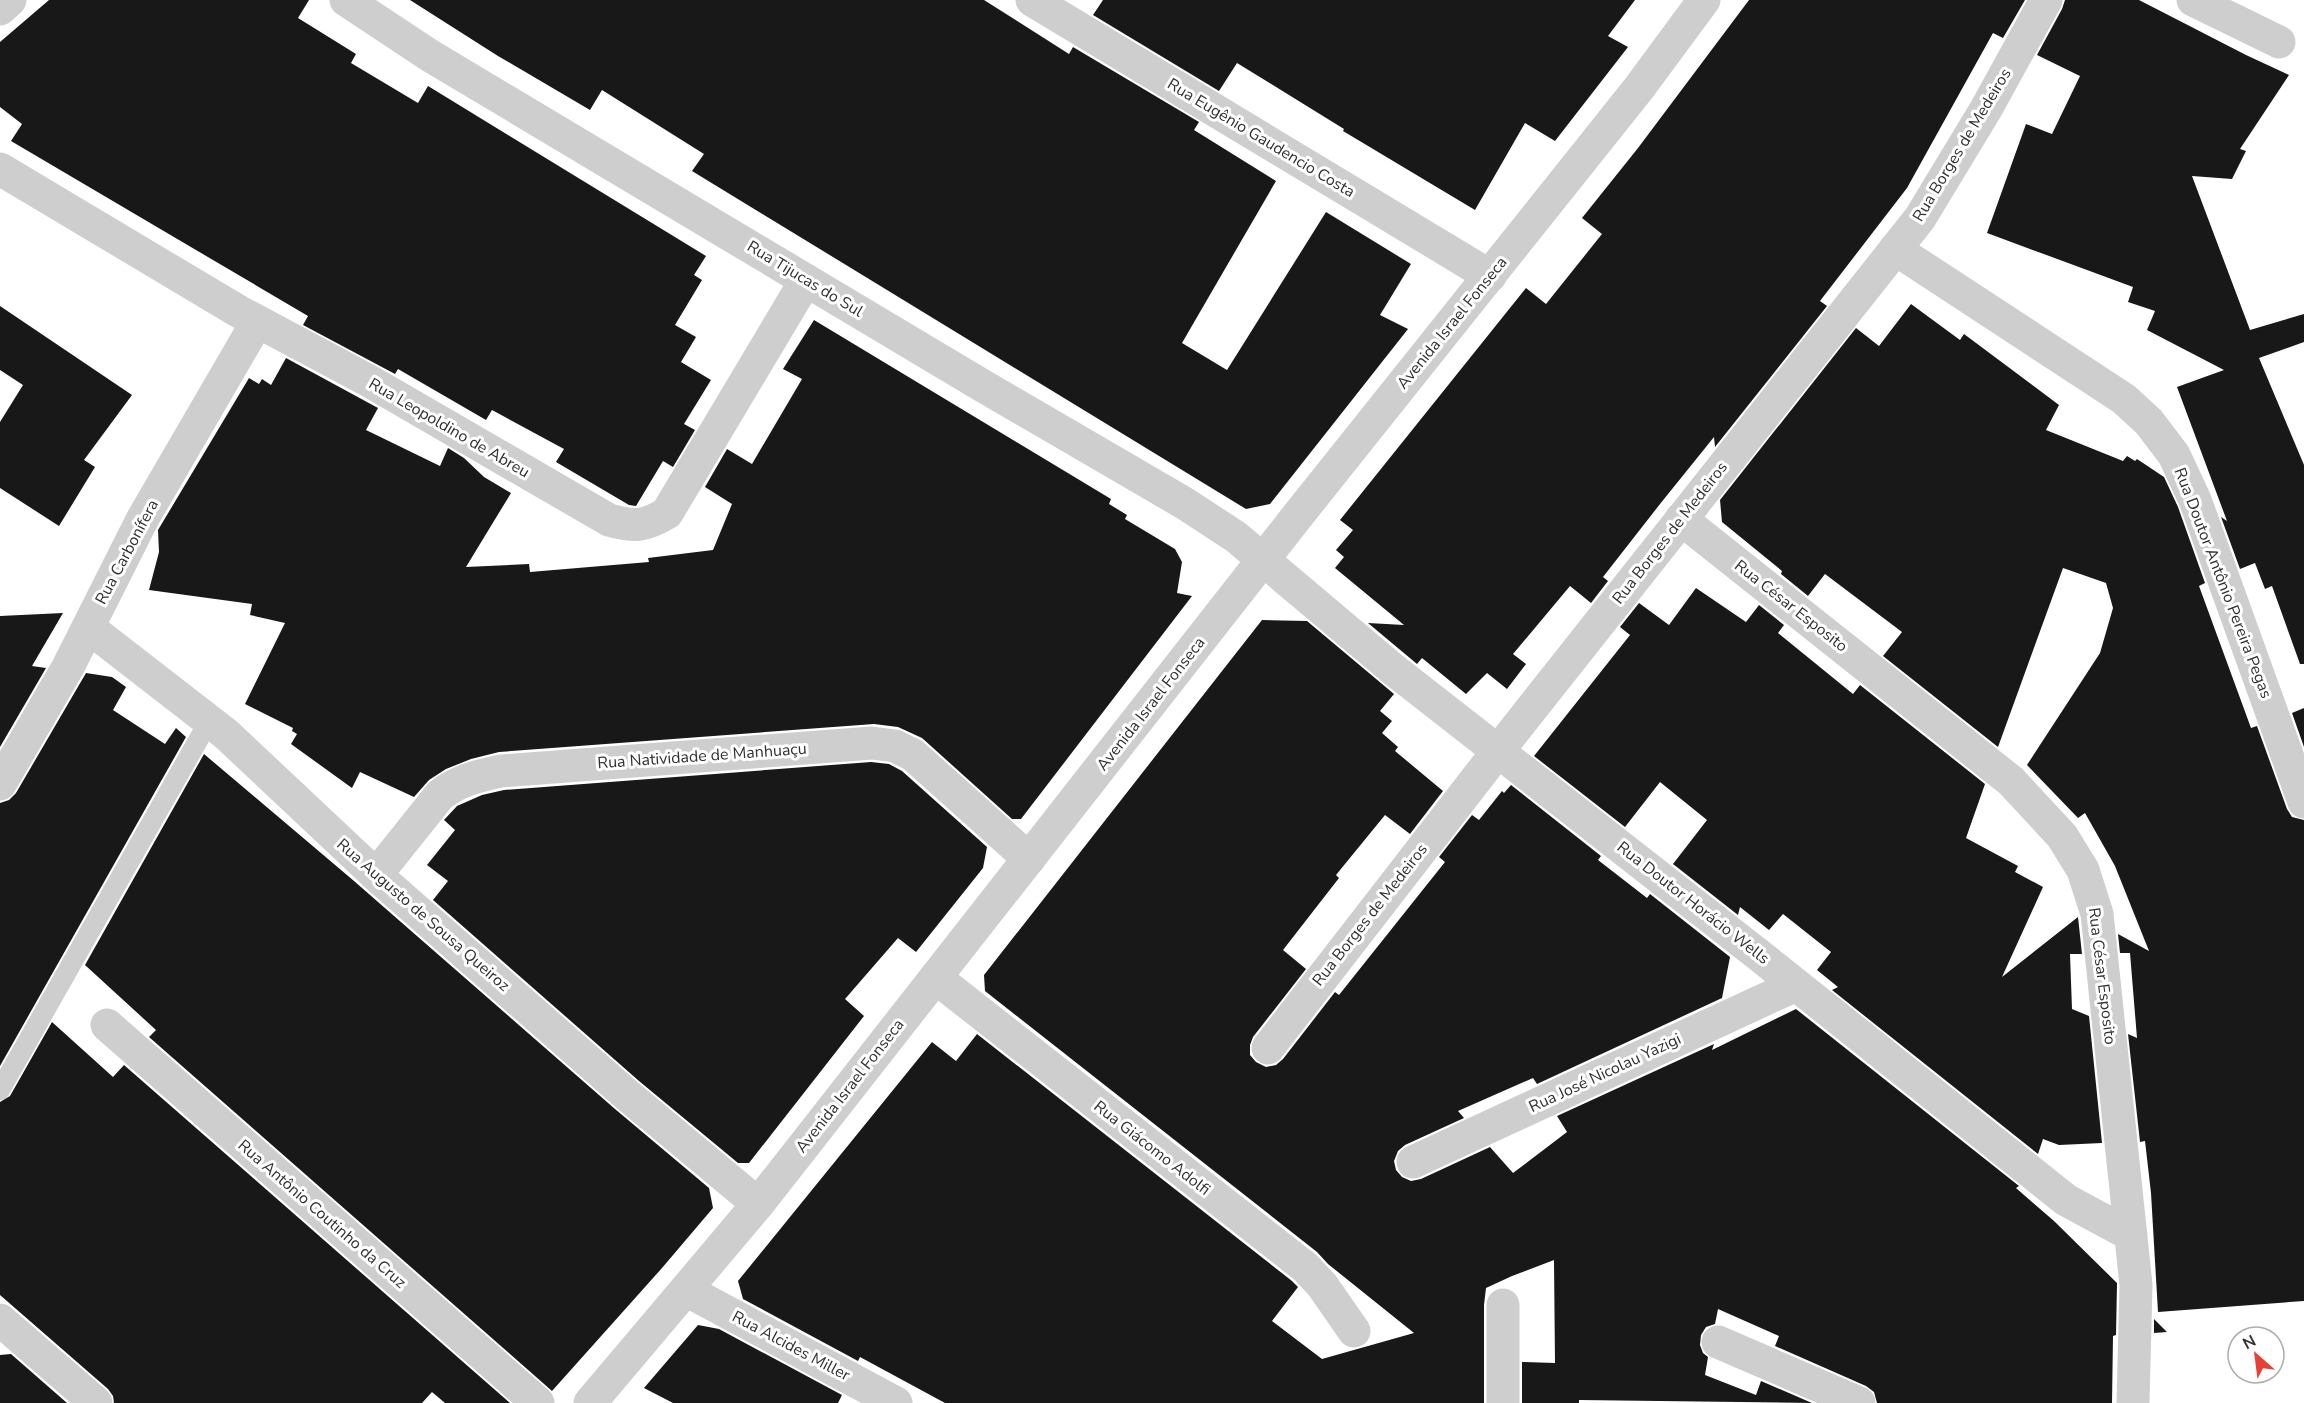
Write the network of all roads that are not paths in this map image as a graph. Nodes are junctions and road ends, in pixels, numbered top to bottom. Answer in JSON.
{"nodes":[{"id":1,"x":10,"y":0,"type":"edge"},
{"id":2,"x":346,"y":0,"type":"edge"},
{"id":3,"x":1032,"y":0,"type":"edge"},
{"id":4,"x":1704,"y":0,"type":"edge"},
{"id":5,"x":2046,"y":0,"type":"edge"},
{"id":6,"x":2193,"y":0,"type":"edge"},
{"id":7,"x":0,"y":9,"type":"edge"},
{"id":8,"x":2279,"y":42,"type":"dead end"},
{"id":9,"x":6,"y":182,"type":"edge"},
{"id":10,"x":1895,"y":249,"type":"junction"},
{"id":11,"x":1490,"y":276,"type":"junction"},
{"id":12,"x":806,"y":280,"type":"junction"},
{"id":13,"x":257,"y":322,"type":"junction"},
{"id":14,"x":1681,"y":519,"type":"junction"},
{"id":15,"x":1263,"y":560,"type":"junction"},
{"id":16,"x":88,"y":627,"type":"junction"},
{"id":17,"x":209,"y":721,"type":"junction"},
{"id":18,"x":1498,"y":751,"type":"junction"},
{"id":19,"x":0,"y":784,"type":"edge"},
{"id":20,"x":2304,"y":802,"type":"edge"},
{"id":21,"x":1029,"y":859,"type":"junction"},
{"id":22,"x":376,"y":875,"type":"junction"},
{"id":23,"x":936,"y":978,"type":"junction"},
{"id":24,"x":1796,"y":985,"type":"junction"},
{"id":25,"x":107,"y":1025,"type":"dead end"},
{"id":26,"x":1268,"y":1048,"type":"dead end"},
{"id":27,"x":0,"y":1090,"type":"edge"},
{"id":28,"x":1413,"y":1162,"type":"dead end"},
{"id":29,"x":758,"y":1204,"type":"junction"},
{"id":30,"x":2131,"y":1235,"type":"junction"},
{"id":31,"x":686,"y":1290,"type":"junction"},
{"id":32,"x":1503,"y":1305,"type":"dead end"},
{"id":33,"x":0,"y":1320,"type":"edge"},
{"id":34,"x":1354,"y":1331,"type":"dead end"},
{"id":35,"x":1718,"y":1342,"type":"dead end"},
{"id":36,"x":96,"y":1403,"type":"edge"},
{"id":37,"x":538,"y":1403,"type":"edge"},
{"id":38,"x":590,"y":1403,"type":"edge"},
{"id":39,"x":896,"y":1403,"type":"edge"},
{"id":40,"x":1503,"y":1403,"type":"edge"},
{"id":41,"x":1858,"y":1403,"type":"edge"},
{"id":42,"x":2133,"y":1403,"type":"edge"}],
"edges":[{"from":1,"to":7,"type":"street"},
{"from":2,"to":12,"type":"street","name":"Rua Tijucas do Sul"},
{"from":3,"to":11,"type":"street","name":"Rua Eugênio Gaudencio Costa"},
{"from":4,"to":11,"type":"street","name":"Avenida Israel Fonseca"},
{"from":5,"to":10,"type":"street","name":"Rua Borges de Medeiros"},
{"from":6,"to":8,"type":"street"},
{"from":9,"to":13,"type":"street","name":"Rua Leopoldino de Abreu"},
{"from":10,"to":14,"type":"street","name":"Rua Borges de Medeiros"},
{"from":10,"to":20,"type":"street","name":"Rua Doutor Antônio Pereira Pegas"},
{"from":11,"to":15,"type":"street","name":"Avenida Israel Fonseca"},
{"from":12,"to":13,"type":"street","name":"Rua Leopoldino de Abreu"},
{"from":12,"to":15,"type":"street","name":"Rua Tijucas do Sul"},
{"from":13,"to":16,"type":"street","name":"Rua Carbonífera"},
{"from":14,"to":18,"type":"street","name":"Rua Borges de Medeiros"},
{"from":14,"to":30,"type":"street","name":"Rua César Esposito"},
{"from":15,"to":18,"type":"street","name":"Rua Doutor Horácio Wells"},
{"from":15,"to":21,"type":"street","name":"Avenida Israel Fonseca"},
{"from":16,"to":17,"type":"street","name":"Rua Augusto de Sousa Queiroz"},
{"from":16,"to":19,"type":"street","name":"Rua Carbonífera"},
{"from":17,"to":22,"type":"street","name":"Rua Augusto de Sousa Queiroz"},
{"from":17,"to":27,"type":"lane"},
{"from":18,"to":24,"type":"street","name":"Rua Doutor Horácio Wells"},
{"from":18,"to":26,"type":"street","name":"Rua Borges de Medeiros"},
{"from":21,"to":22,"type":"street","name":"Rua Natividade de Manhuaçu"},
{"from":21,"to":23,"type":"street","name":"Avenida Israel Fonseca"},
{"from":22,"to":29,"type":"street","name":"Rua Augusto de Sousa Queiroz"},
{"from":23,"to":29,"type":"street","name":"Avenida Israel Fonseca"},
{"from":23,"to":34,"type":"street","name":"Rua Giácomo Adolfi"},
{"from":24,"to":28,"type":"street","name":"Rua José Nicolau Yazigi"},
{"from":24,"to":30,"type":"street","name":"Rua Doutor Horácio Wells"},
{"from":25,"to":37,"type":"street","name":"Rua Antônio Coutinho da Cruz"},
{"from":29,"to":31,"type":"street","name":"Avenida Israel Fonseca"},
{"from":30,"to":42,"type":"street","name":"Rua César Esposito"},
{"from":31,"to":38,"type":"street","name":"Avenida Israel Fonseca"},
{"from":31,"to":39,"type":"street","name":"Rua Alcides Miller"},
{"from":32,"to":40,"type":"street"},
{"from":33,"to":36,"type":"street"},
{"from":35,"to":41,"type":"street"}]}
